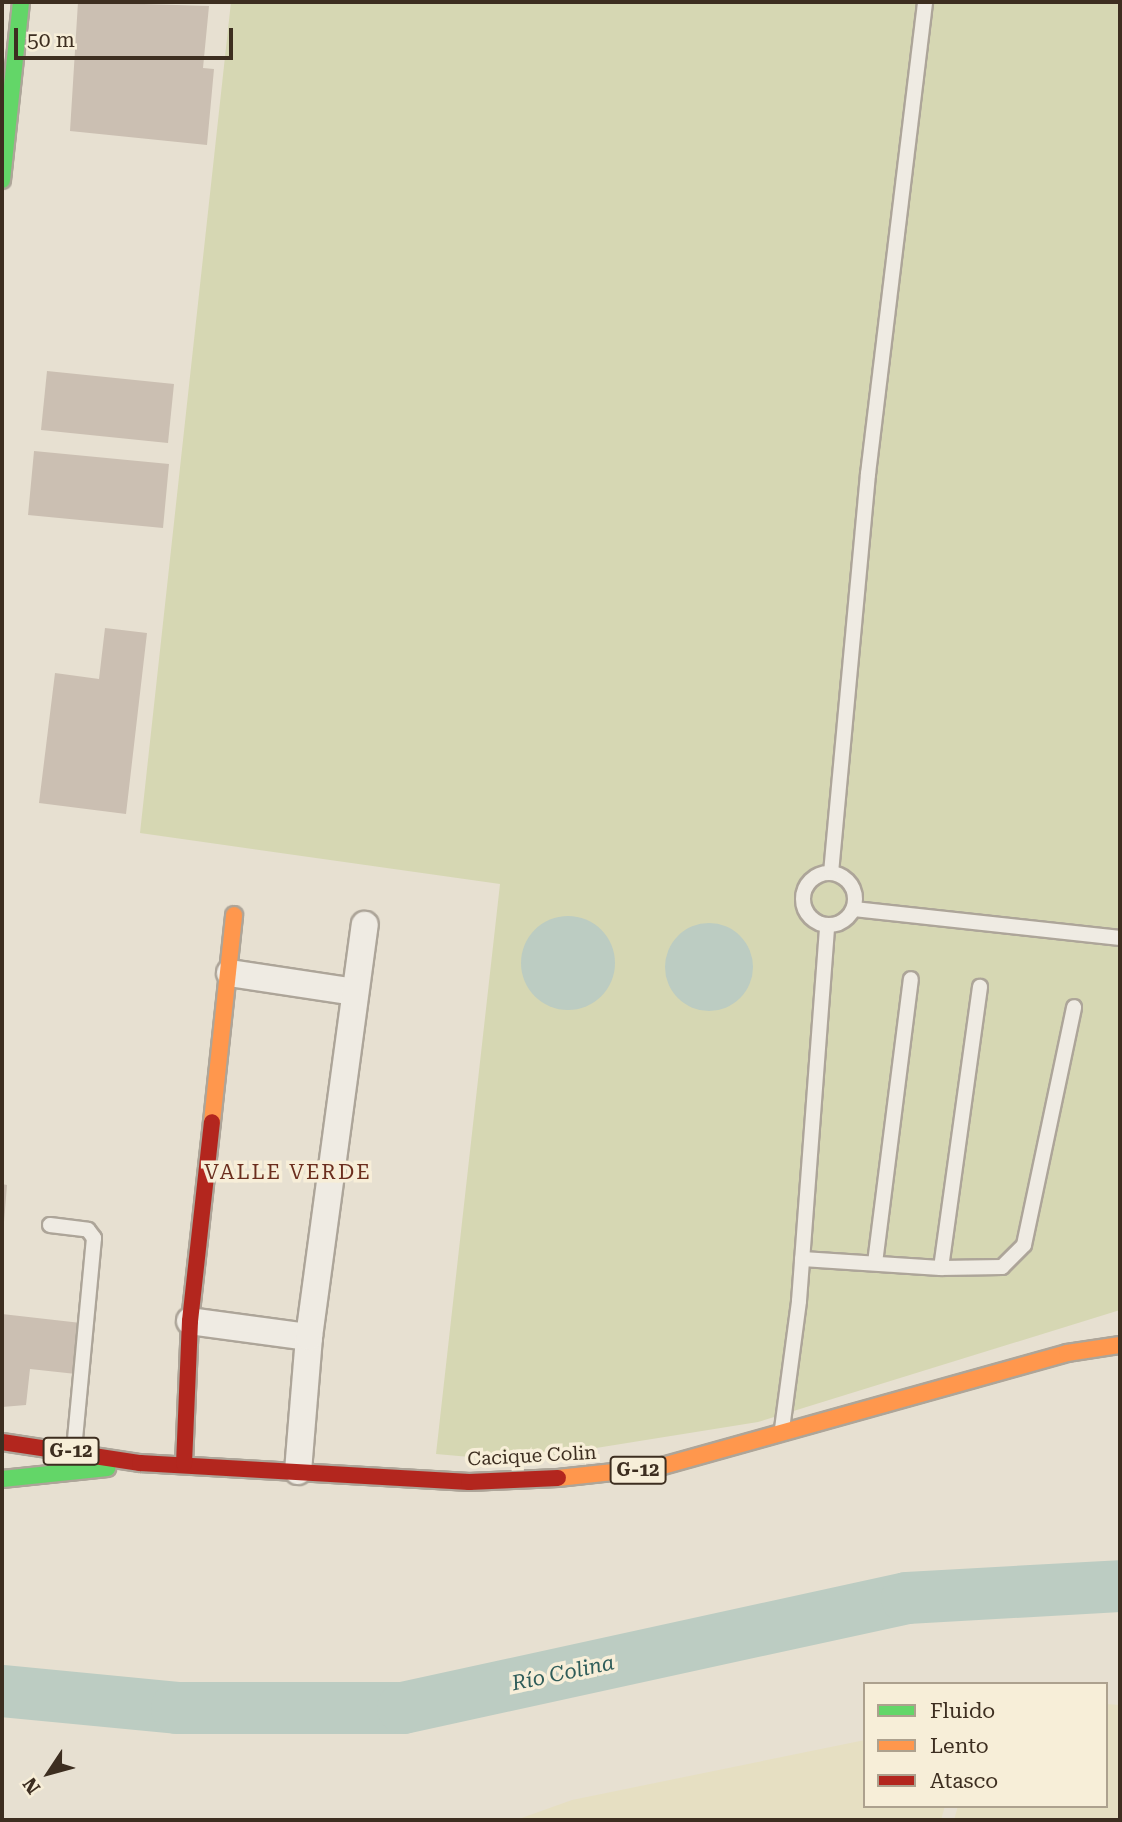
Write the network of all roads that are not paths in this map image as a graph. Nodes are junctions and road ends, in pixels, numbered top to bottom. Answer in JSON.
{"nodes":[{"id":1,"x":925,"y":2,"type":"edge"},
{"id":2,"x":14,"y":4,"type":"edge"},
{"id":3,"x":2,"y":180,"type":"edge"},
{"id":4,"x":831,"y":873,"type":"junction"},
{"id":5,"x":854,"y":909,"type":"junction"},
{"id":6,"x":234,"y":915,"type":"dead end"},
{"id":7,"x":365,"y":925,"type":"dead end"},
{"id":8,"x":827,"y":925,"type":"junction"},
{"id":9,"x":1120,"y":938,"type":"edge"},
{"id":10,"x":230,"y":973,"type":"junction"},
{"id":11,"x":911,"y":979,"type":"dead end"},
{"id":12,"x":980,"y":987,"type":"dead end"},
{"id":13,"x":355,"y":992,"type":"junction"},
{"id":14,"x":1073,"y":1007,"type":"dead end"},
{"id":15,"x":50,"y":1225,"type":"dead end"},
{"id":16,"x":802,"y":1259,"type":"junction"},
{"id":17,"x":875,"y":1263,"type":"junction"},
{"id":18,"x":941,"y":1268,"type":"junction"},
{"id":19,"x":190,"y":1321,"type":"junction"},
{"id":20,"x":309,"y":1337,"type":"junction"},
{"id":21,"x":1120,"y":1345,"type":"edge"},
{"id":22,"x":782,"y":1435,"type":"junction"},
{"id":23,"x":2,"y":1443,"type":"edge"},
{"id":24,"x":74,"y":1452,"type":"junction"},
{"id":25,"x":140,"y":1463,"type":"junction"},
{"id":26,"x":184,"y":1464,"type":"junction"},
{"id":27,"x":298,"y":1471,"type":"junction"},
{"id":28,"x":2,"y":1479,"type":"edge"}],
"edges":[{"from":1,"to":4,"type":"lane"},
{"from":2,"to":3,"type":"main road"},
{"from":4,"to":5,"type":"lane"},
{"from":4,"to":8,"type":"lane"},
{"from":5,"to":8,"type":"lane"},
{"from":5,"to":9,"type":"lane"},
{"from":6,"to":10,"type":"main road"},
{"from":7,"to":13,"type":"street"},
{"from":8,"to":16,"type":"lane"},
{"from":10,"to":13,"type":"street"},
{"from":10,"to":19,"type":"main road"},
{"from":11,"to":17,"type":"lane"},
{"from":12,"to":18,"type":"lane"},
{"from":13,"to":20,"type":"street"},
{"from":14,"to":18,"type":"lane"},
{"from":15,"to":24,"type":"lane"},
{"from":16,"to":17,"type":"lane"},
{"from":16,"to":22,"type":"lane"},
{"from":17,"to":18,"type":"lane"},
{"from":19,"to":20,"type":"street"},
{"from":19,"to":26,"type":"main road"},
{"from":20,"to":27,"type":"street"},
{"from":21,"to":22,"type":"main road","name":"Cacique Colin","number":"G-12"},
{"from":22,"to":27,"type":"main road","name":"Cacique Colin","number":"G-12"},
{"from":23,"to":24,"type":"main road","number":"G-12"},
{"from":24,"to":25,"type":"main road","number":"G-12"},
{"from":25,"to":26,"type":"main road","name":"Cacique Colin","number":"G-12"},
{"from":25,"to":28,"type":"main road","number":"G-12"},
{"from":26,"to":27,"type":"main road","name":"Cacique Colin","number":"G-12"}]}
